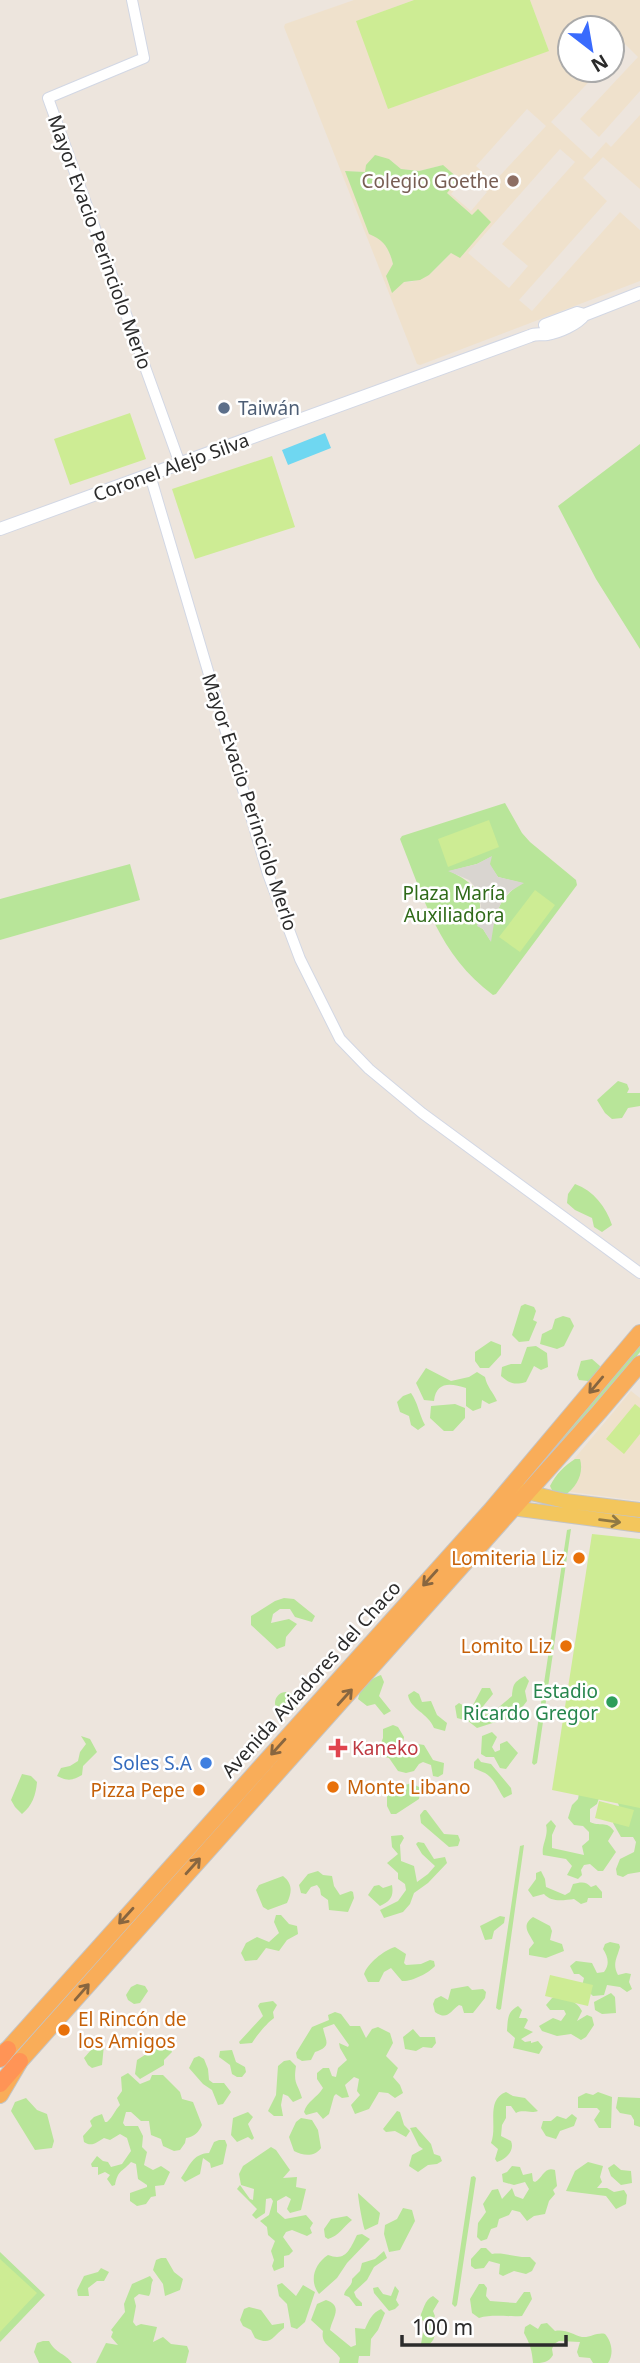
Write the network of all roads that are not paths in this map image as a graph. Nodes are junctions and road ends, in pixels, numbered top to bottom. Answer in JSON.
{"nodes":[{"id":1,"x":132,"y":0,"type":"edge"},
{"id":2,"x":640,"y":293,"type":"edge"},
{"id":3,"x":180,"y":464,"type":"junction"},
{"id":4,"x":150,"y":475,"type":"junction"},
{"id":5,"x":0,"y":529,"type":"edge"},
{"id":6,"x":640,"y":1273,"type":"edge"},
{"id":7,"x":640,"y":1333,"type":"edge"},
{"id":8,"x":640,"y":1364,"type":"edge"},
{"id":9,"x":543,"y":1475,"type":"junction"},
{"id":10,"x":509,"y":1488,"type":"junction"},
{"id":11,"x":528,"y":1493,"type":"junction"},
{"id":12,"x":545,"y":1497,"type":"junction"},
{"id":13,"x":512,"y":1508,"type":"junction"},
{"id":14,"x":640,"y":1510,"type":"edge"},
{"id":15,"x":640,"y":1525,"type":"edge"},
{"id":16,"x":3,"y":2054,"type":"edge"},
{"id":17,"x":20,"y":2061,"type":"junction"},
{"id":18,"x":0,"y":2084,"type":"edge"},
{"id":19,"x":0,"y":2095,"type":"edge"}],
"edges":[{"from":1,"to":3,"type":"street","name":"Mayor Evacio Perinciolo Merlo"},
{"from":2,"to":3,"type":"main road","name":"Coronel Alejo Silva"},
{"from":3,"to":4,"type":"main road","name":"Coronel Alejo Silva"},
{"from":4,"to":5,"type":"main road","name":"Coronel Alejo Silva"},
{"from":4,"to":6,"type":"street","name":"Mayor Evacio Perinciolo Merlo"},
{"from":7,"to":10,"type":"highway","name":"Avenida Aviadores del Chaco","one_way":true},
{"from":8,"to":9,"type":"highway","name":"Avenida Aviadores del Chaco"},
{"from":9,"to":11,"type":"highway","name":"Avenida Aviadores del Chaco"},
{"from":9,"to":12,"type":"highway"},
{"from":10,"to":11,"type":"main road"},
{"from":10,"to":16,"type":"highway","name":"Avenida Aviadores del Chaco","one_way":true},
{"from":11,"to":12,"type":"main road"},
{"from":11,"to":13,"type":"highway","name":"Avenida Aviadores del Chaco"},
{"from":12,"to":14,"type":"main road"},
{"from":13,"to":15,"type":"main road","one_way":true},
{"from":17,"to":13,"type":"highway","name":"Avenida Aviadores del Chaco","one_way":true},
{"from":17,"to":18,"type":"highway"},
{"from":17,"to":19,"type":"highway","name":"Avenida Aviadores del Chaco"}]}
